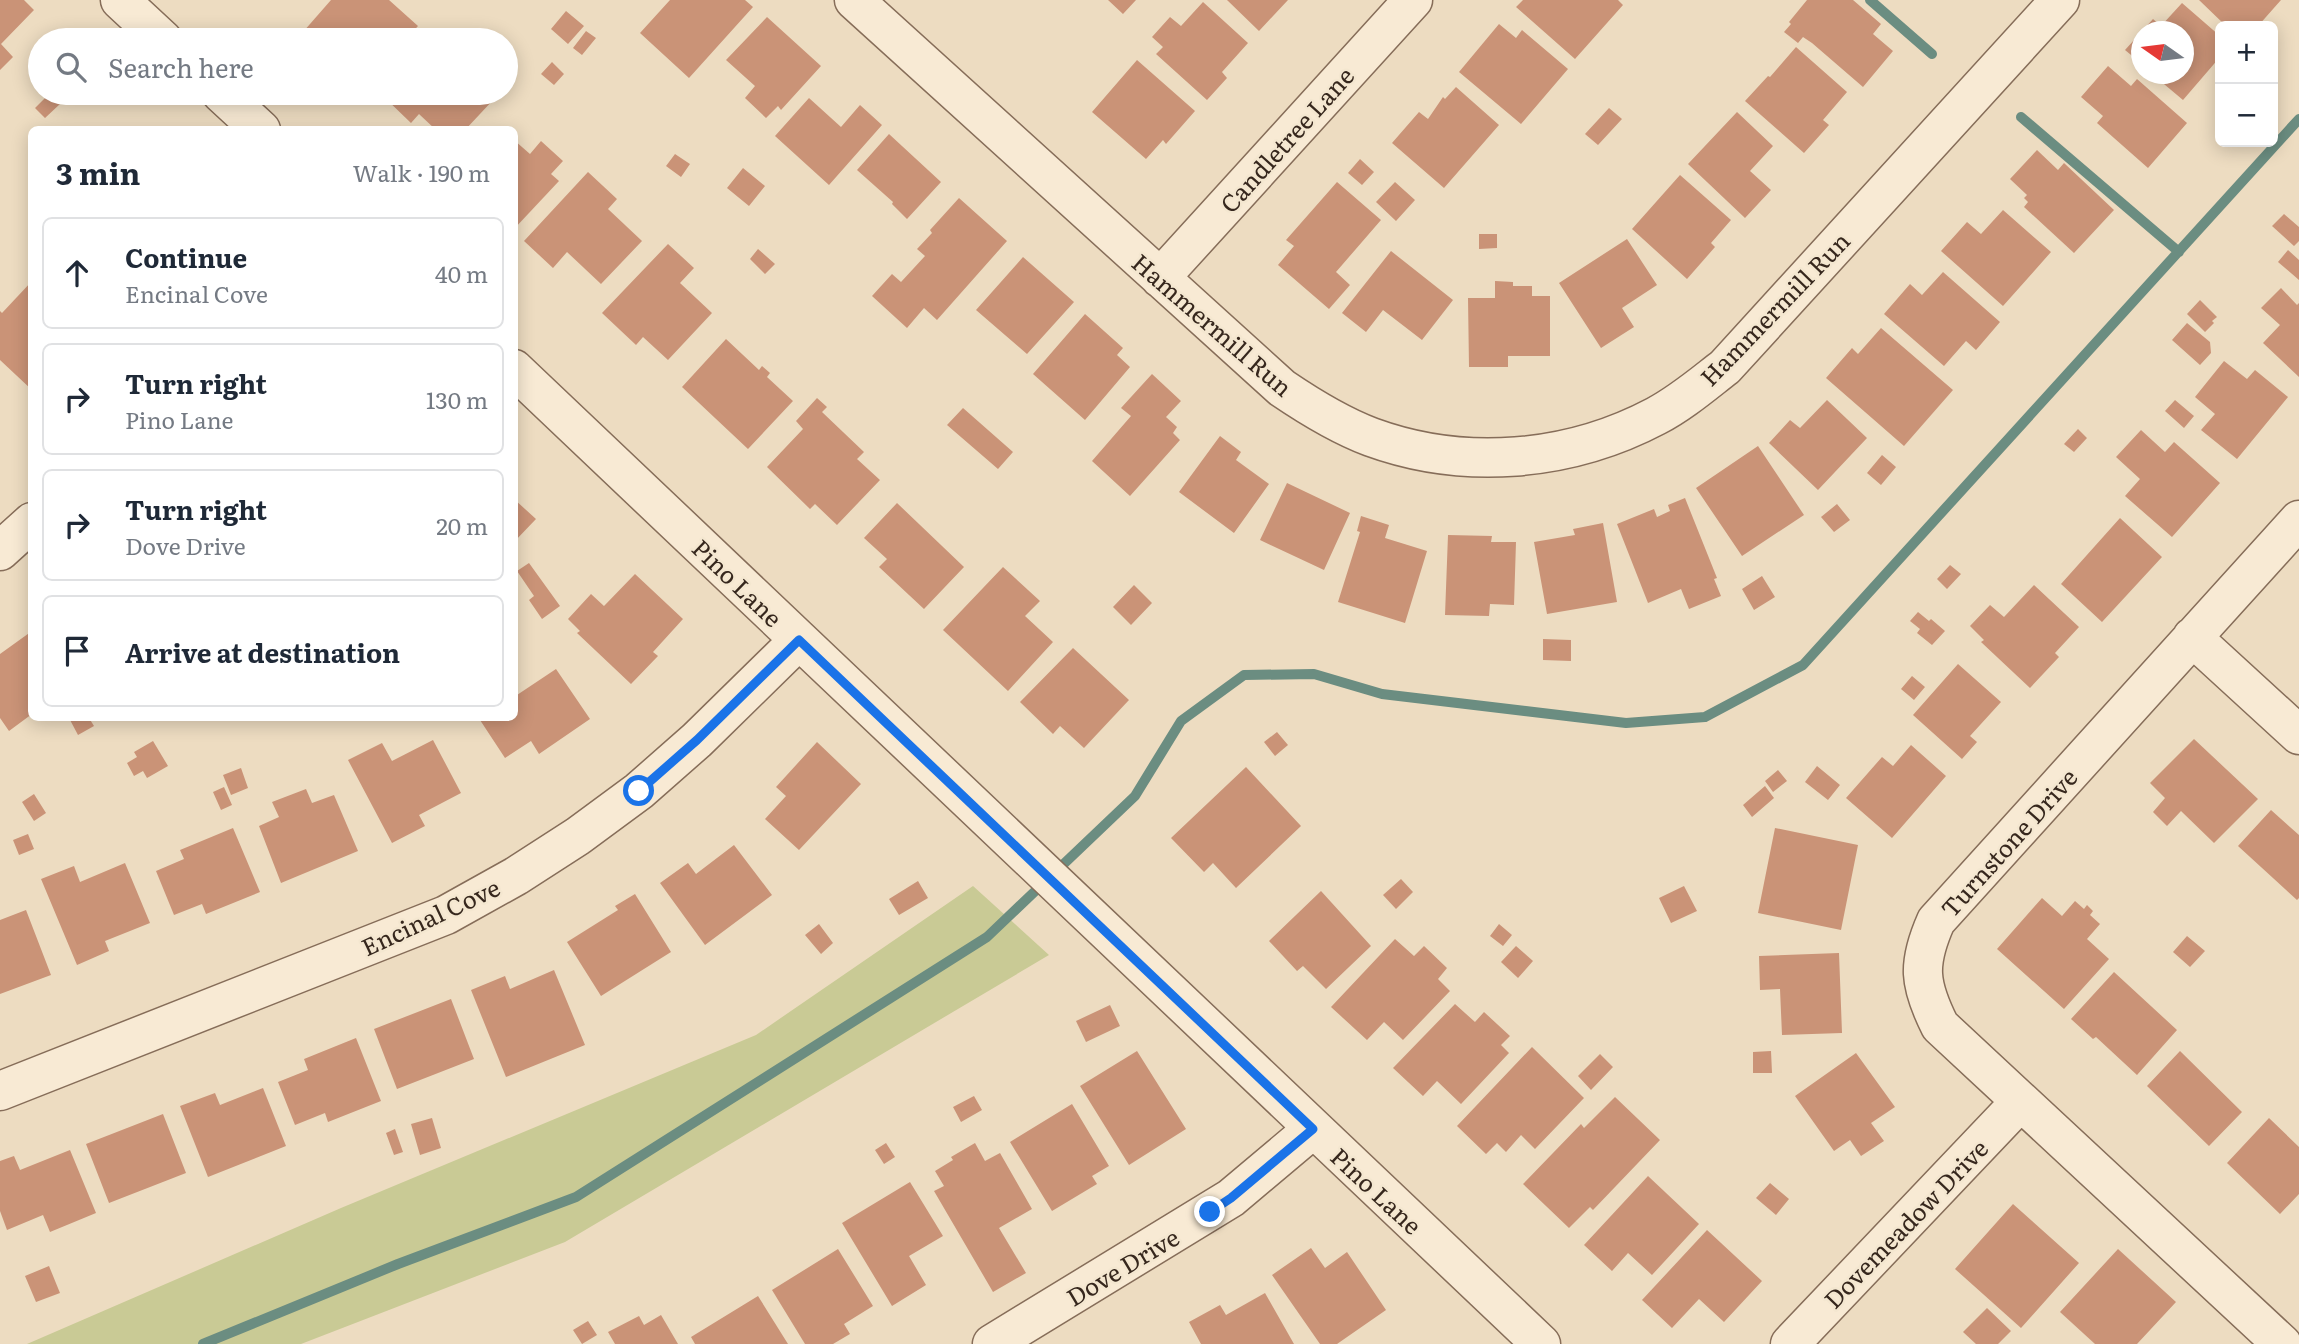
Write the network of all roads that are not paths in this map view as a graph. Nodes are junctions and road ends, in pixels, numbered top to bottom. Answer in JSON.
{"nodes":[{"id":1,"x":120,"y":0,"type":"edge"},
{"id":2,"x":854,"y":0,"type":"edge"},
{"id":3,"x":1413,"y":0,"type":"edge"},
{"id":4,"x":2060,"y":0,"type":"edge"},
{"id":5,"x":150,"y":28,"type":"edge"},
{"id":6,"x":234,"y":105,"type":"edge"},
{"id":7,"x":257,"y":126,"type":"edge"},
{"id":8,"x":1160,"y":278,"type":"junction"},
{"id":9,"x":518,"y":373,"type":"edge"},
{"id":10,"x":2299,"y":520,"type":"edge"},
{"id":11,"x":28,"y":526,"type":"edge"},
{"id":12,"x":0,"y":551,"type":"edge"},
{"id":13,"x":2192,"y":637,"type":"junction"},
{"id":14,"x":799,"y":640,"type":"junction"},
{"id":15,"x":2299,"y":735,"type":"edge"},
{"id":16,"x":0,"y":1091,"type":"edge"},
{"id":17,"x":2020,"y":1102,"type":"junction"},
{"id":18,"x":1313,"y":1129,"type":"junction"},
{"id":19,"x":992,"y":1344,"type":"edge"},
{"id":20,"x":1541,"y":1344,"type":"edge"},
{"id":21,"x":1790,"y":1344,"type":"edge"},
{"id":22,"x":2282,"y":1344,"type":"edge"}],
"edges":[{"from":1,"to":5,"type":"street"},
{"from":2,"to":8,"type":"street","name":"Hammermill Run"},
{"from":3,"to":8,"type":"street","name":"Candletree Lane"},
{"from":4,"to":8,"type":"street","name":"Hammermill Run"},
{"from":6,"to":7,"type":"street"},
{"from":9,"to":14,"type":"street","name":"Pino Lane"},
{"from":10,"to":13,"type":"street","name":"Turnstone Drive"},
{"from":11,"to":12,"type":"street"},
{"from":13,"to":15,"type":"street"},
{"from":13,"to":17,"type":"street","name":"Turnstone Drive"},
{"from":14,"to":16,"type":"street","name":"Encinal Cove"},
{"from":14,"to":18,"type":"street","name":"Pino Lane"},
{"from":17,"to":21,"type":"street","name":"Dovemeadow Drive"},
{"from":17,"to":22,"type":"street","name":"Turnstone Drive"},
{"from":18,"to":19,"type":"street","name":"Dove Drive"},
{"from":18,"to":20,"type":"street","name":"Pino Lane"}]}
